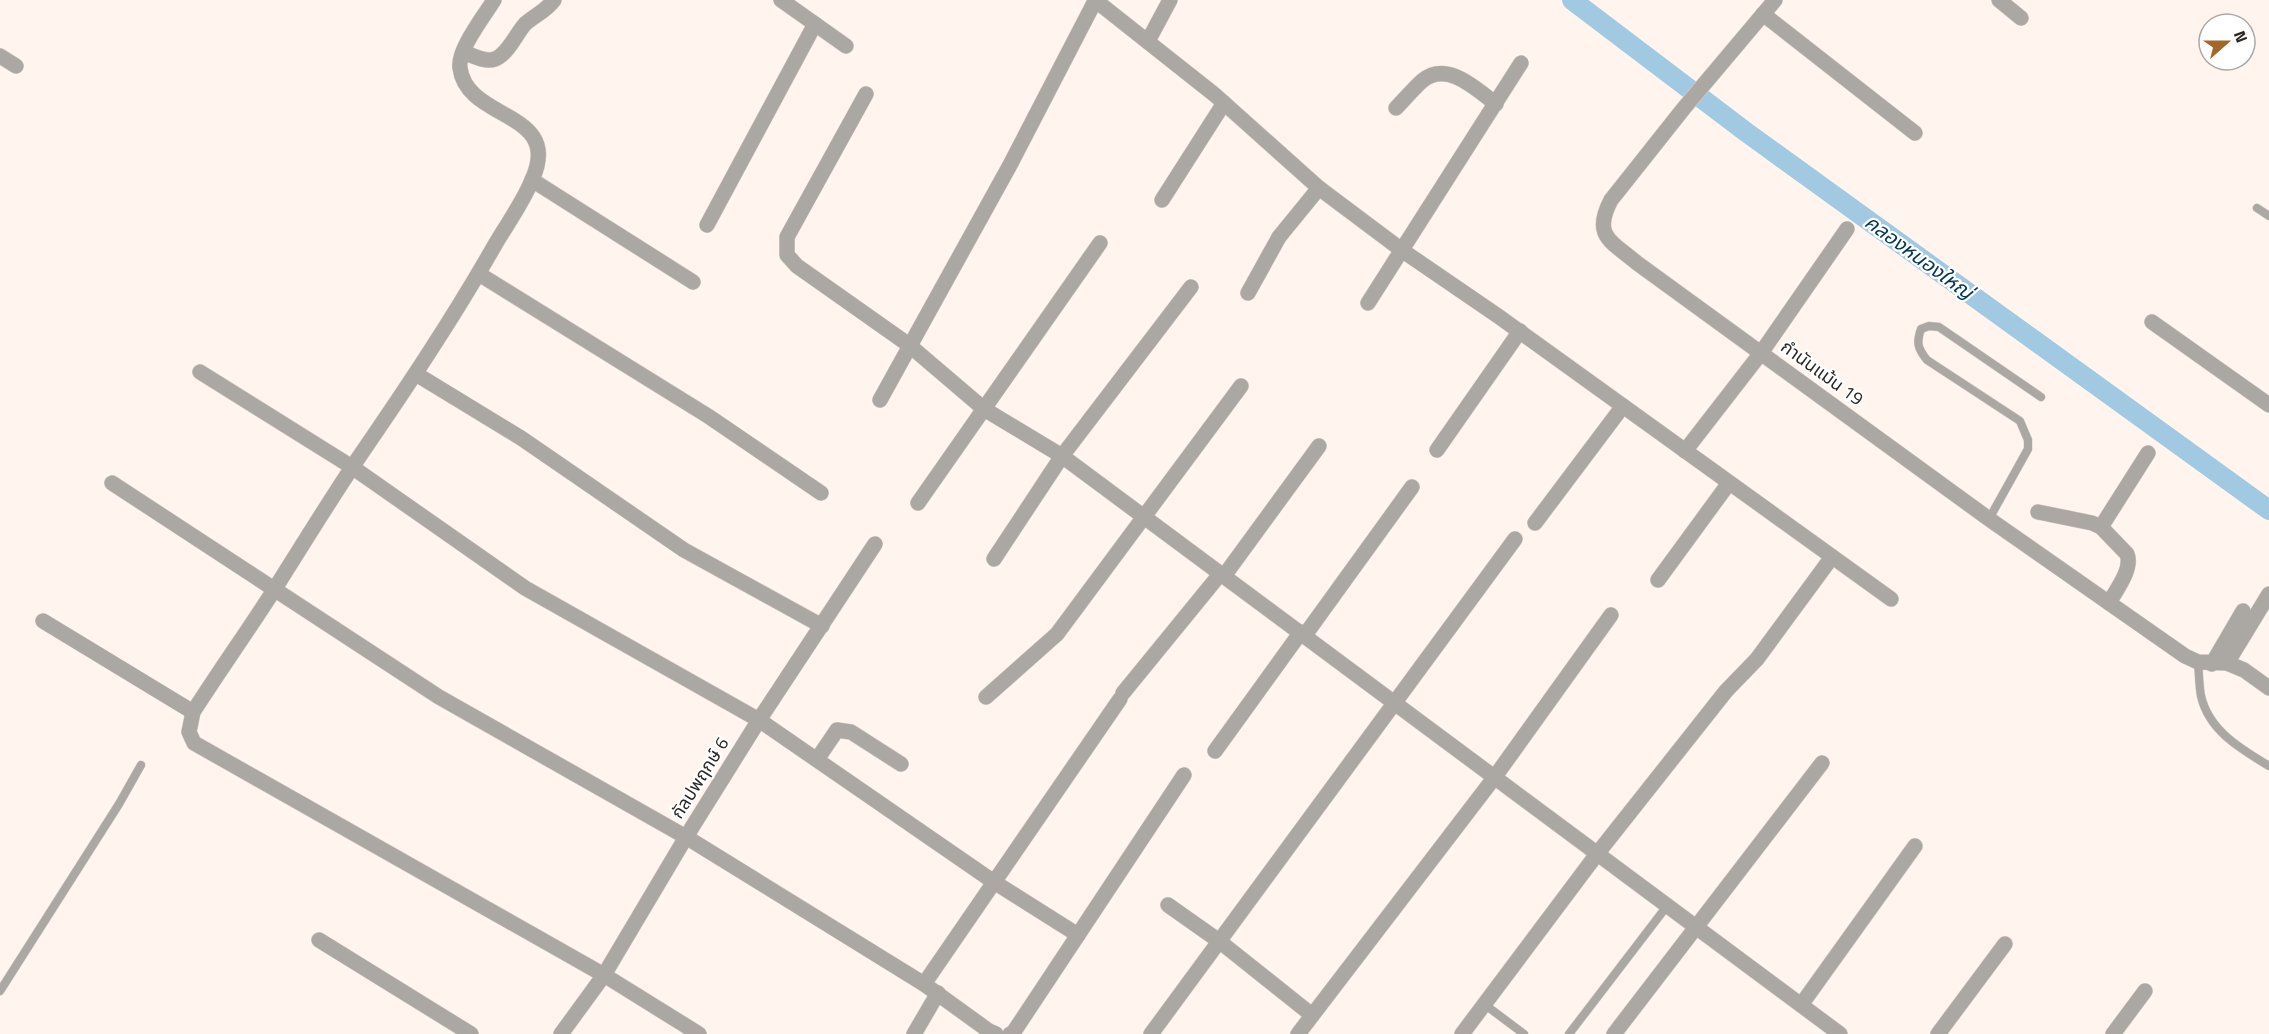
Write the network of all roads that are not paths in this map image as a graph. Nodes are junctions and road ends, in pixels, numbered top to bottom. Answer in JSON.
{"nodes":[{"id":1,"x":494,"y":0,"type":"edge"},
{"id":2,"x":554,"y":0,"type":"edge"},
{"id":3,"x":781,"y":0,"type":"edge"},
{"id":4,"x":1095,"y":0,"type":"edge"},
{"id":5,"x":1170,"y":0,"type":"edge"},
{"id":6,"x":1774,"y":0,"type":"edge"},
{"id":7,"x":1999,"y":0,"type":"edge"},
{"id":8,"x":1763,"y":14,"type":"junction"},
{"id":9,"x":2021,"y":18,"type":"dead end"},
{"id":10,"x":815,"y":24,"type":"junction"},
{"id":11,"x":1148,"y":41,"type":"junction"},
{"id":12,"x":846,"y":46,"type":"dead end"},
{"id":13,"x":463,"y":52,"type":"junction"},
{"id":14,"x":0,"y":56,"type":"edge"},
{"id":15,"x":1521,"y":63,"type":"dead end"},
{"id":16,"x":16,"y":66,"type":"dead end"},
{"id":17,"x":866,"y":94,"type":"dead end"},
{"id":18,"x":1224,"y":103,"type":"junction"},
{"id":19,"x":1496,"y":104,"type":"junction"},
{"id":20,"x":1396,"y":108,"type":"dead end"},
{"id":21,"x":1915,"y":133,"type":"dead end"},
{"id":22,"x":532,"y":180,"type":"junction"},
{"id":23,"x":1319,"y":188,"type":"junction"},
{"id":24,"x":1162,"y":200,"type":"dead end"},
{"id":25,"x":2257,"y":208,"type":"dead end"},
{"id":26,"x":2269,"y":216,"type":"edge"},
{"id":27,"x":707,"y":225,"type":"dead end"},
{"id":28,"x":1847,"y":229,"type":"dead end"},
{"id":29,"x":1100,"y":243,"type":"dead end"},
{"id":30,"x":1403,"y":251,"type":"junction"},
{"id":31,"x":479,"y":274,"type":"junction"},
{"id":32,"x":693,"y":282,"type":"dead end"},
{"id":33,"x":1191,"y":287,"type":"dead end"},
{"id":34,"x":1248,"y":293,"type":"dead end"},
{"id":35,"x":1368,"y":303,"type":"dead end"},
{"id":36,"x":2152,"y":322,"type":"dead end"},
{"id":37,"x":1520,"y":331,"type":"junction"},
{"id":38,"x":909,"y":345,"type":"junction"},
{"id":39,"x":1761,"y":353,"type":"junction"},
{"id":40,"x":200,"y":372,"type":"dead end"},
{"id":41,"x":416,"y":374,"type":"junction"},
{"id":42,"x":1241,"y":386,"type":"dead end"},
{"id":43,"x":2041,"y":397,"type":"dead end"},
{"id":44,"x":880,"y":400,"type":"dead end"},
{"id":45,"x":2269,"y":405,"type":"edge"},
{"id":46,"x":1623,"y":406,"type":"junction"},
{"id":47,"x":984,"y":409,"type":"junction"},
{"id":48,"x":1319,"y":446,"type":"dead end"},
{"id":49,"x":1437,"y":450,"type":"dead end"},
{"id":50,"x":1685,"y":451,"type":"junction"},
{"id":51,"x":2148,"y":453,"type":"dead end"},
{"id":52,"x":1062,"y":456,"type":"junction"},
{"id":53,"x":352,"y":466,"type":"junction"},
{"id":54,"x":112,"y":483,"type":"dead end"},
{"id":55,"x":1729,"y":483,"type":"junction"},
{"id":56,"x":1412,"y":487,"type":"dead end"},
{"id":57,"x":821,"y":493,"type":"dead end"},
{"id":58,"x":918,"y":503,"type":"dead end"},
{"id":59,"x":2038,"y":512,"type":"dead end"},
{"id":60,"x":1144,"y":517,"type":"junction"},
{"id":61,"x":1989,"y":519,"type":"junction"},
{"id":62,"x":1535,"y":523,"type":"dead end"},
{"id":63,"x":2101,"y":527,"type":"junction"},
{"id":64,"x":1515,"y":539,"type":"dead end"},
{"id":65,"x":875,"y":544,"type":"dead end"},
{"id":66,"x":1832,"y":557,"type":"junction"},
{"id":67,"x":994,"y":559,"type":"dead end"},
{"id":68,"x":1223,"y":574,"type":"junction"},
{"id":69,"x":1658,"y":580,"type":"dead end"},
{"id":70,"x":274,"y":590,"type":"junction"},
{"id":71,"x":2269,"y":594,"type":"edge"},
{"id":72,"x":1891,"y":599,"type":"dead end"},
{"id":73,"x":2109,"y":603,"type":"junction"},
{"id":74,"x":2243,"y":610,"type":"dead end"},
{"id":75,"x":1611,"y":615,"type":"dead end"},
{"id":76,"x":42,"y":621,"type":"dead end"},
{"id":77,"x":822,"y":626,"type":"junction"},
{"id":78,"x":1303,"y":634,"type":"junction"},
{"id":79,"x":2212,"y":663,"type":"junction"},
{"id":80,"x":2269,"y":688,"type":"edge"},
{"id":81,"x":986,"y":697,"type":"dead end"},
{"id":82,"x":1394,"y":701,"type":"junction"},
{"id":83,"x":193,"y":712,"type":"junction"},
{"id":84,"x":759,"y":720,"type":"junction"},
{"id":85,"x":1215,"y":751,"type":"dead end"},
{"id":86,"x":818,"y":758,"type":"junction"},
{"id":87,"x":1822,"y":763,"type":"dead end"},
{"id":88,"x":901,"y":764,"type":"dead end"},
{"id":89,"x":141,"y":765,"type":"dead end"},
{"id":90,"x":2269,"y":766,"type":"edge"},
{"id":91,"x":1184,"y":775,"type":"dead end"},
{"id":92,"x":1494,"y":778,"type":"junction"},
{"id":93,"x":686,"y":837,"type":"junction"},
{"id":94,"x":1915,"y":846,"type":"dead end"},
{"id":95,"x":1597,"y":854,"type":"junction"},
{"id":96,"x":994,"y":882,"type":"junction"},
{"id":97,"x":1168,"y":905,"type":"dead end"},
{"id":98,"x":1667,"y":906,"type":"junction"},
{"id":99,"x":1697,"y":928,"type":"junction"},
{"id":100,"x":1078,"y":935,"type":"junction"},
{"id":101,"x":319,"y":940,"type":"dead end"},
{"id":102,"x":1219,"y":941,"type":"junction"},
{"id":103,"x":2005,"y":944,"type":"dead end"},
{"id":104,"x":604,"y":975,"type":"junction"},
{"id":105,"x":924,"y":984,"type":"junction"},
{"id":106,"x":0,"y":991,"type":"edge"},
{"id":107,"x":2145,"y":991,"type":"dead end"},
{"id":108,"x":938,"y":993,"type":"junction"},
{"id":109,"x":1484,"y":1004,"type":"junction"},
{"id":110,"x":1801,"y":1005,"type":"junction"},
{"id":111,"x":1312,"y":1015,"type":"junction"},
{"id":112,"x":471,"y":1034,"type":"edge"},
{"id":113,"x":561,"y":1034,"type":"edge"},
{"id":114,"x":699,"y":1034,"type":"edge"},
{"id":115,"x":914,"y":1034,"type":"edge"},
{"id":116,"x":996,"y":1034,"type":"edge"},
{"id":117,"x":1010,"y":1034,"type":"edge"},
{"id":118,"x":1151,"y":1034,"type":"edge"},
{"id":119,"x":1298,"y":1034,"type":"edge"},
{"id":120,"x":1462,"y":1034,"type":"edge"},
{"id":121,"x":1524,"y":1034,"type":"edge"},
{"id":122,"x":1569,"y":1034,"type":"edge"},
{"id":123,"x":1614,"y":1034,"type":"edge"},
{"id":124,"x":1840,"y":1034,"type":"edge"},
{"id":125,"x":1938,"y":1034,"type":"edge"},
{"id":126,"x":2113,"y":1034,"type":"edge"}],
"edges":[{"from":1,"to":13,"type":"street"},
{"from":2,"to":13,"type":"street"},
{"from":3,"to":10,"type":"street"},
{"from":4,"to":11,"type":"street"},
{"from":4,"to":38,"type":"street"},
{"from":5,"to":11,"type":"street"},
{"from":6,"to":8,"type":"street","name":"กำนันแม้น 19"},
{"from":7,"to":9,"type":"street"},
{"from":8,"to":21,"type":"street"},
{"from":8,"to":39,"type":"street","name":"กำนันแม้น 19"},
{"from":10,"to":12,"type":"street"},
{"from":10,"to":27,"type":"street"},
{"from":11,"to":18,"type":"street"},
{"from":13,"to":22,"type":"street"},
{"from":14,"to":16,"type":"street"},
{"from":15,"to":19,"type":"street"},
{"from":17,"to":38,"type":"street"},
{"from":18,"to":23,"type":"street"},
{"from":18,"to":24,"type":"street"},
{"from":19,"to":20,"type":"street"},
{"from":19,"to":30,"type":"street"},
{"from":22,"to":31,"type":"street"},
{"from":22,"to":32,"type":"street"},
{"from":23,"to":30,"type":"street"},
{"from":23,"to":34,"type":"street"},
{"from":25,"to":26,"type":"lane"},
{"from":28,"to":39,"type":"street"},
{"from":29,"to":47,"type":"street"},
{"from":30,"to":35,"type":"street"},
{"from":30,"to":37,"type":"street"},
{"from":31,"to":41,"type":"street"},
{"from":31,"to":57,"type":"street"},
{"from":33,"to":52,"type":"street"},
{"from":36,"to":45,"type":"street"},
{"from":37,"to":46,"type":"street"},
{"from":37,"to":49,"type":"street"},
{"from":38,"to":44,"type":"street"},
{"from":38,"to":47,"type":"street"},
{"from":39,"to":50,"type":"street"},
{"from":39,"to":61,"type":"street","name":"กำนันแม้น 19"},
{"from":40,"to":53,"type":"street"},
{"from":41,"to":53,"type":"street"},
{"from":41,"to":77,"type":"street"},
{"from":42,"to":60,"type":"street"},
{"from":43,"to":61,"type":"lane"},
{"from":46,"to":50,"type":"street"},
{"from":46,"to":62,"type":"street"},
{"from":47,"to":52,"type":"street"},
{"from":47,"to":58,"type":"street"},
{"from":48,"to":68,"type":"street"},
{"from":50,"to":55,"type":"street"},
{"from":51,"to":63,"type":"street"},
{"from":52,"to":60,"type":"street"},
{"from":52,"to":67,"type":"street"},
{"from":53,"to":70,"type":"street"},
{"from":53,"to":84,"type":"street"},
{"from":54,"to":70,"type":"street"},
{"from":55,"to":66,"type":"street"},
{"from":55,"to":69,"type":"street"},
{"from":56,"to":78,"type":"street"},
{"from":59,"to":63,"type":"street"},
{"from":60,"to":68,"type":"street"},
{"from":60,"to":81,"type":"street"},
{"from":61,"to":73,"type":"street","name":"กำนันแม้น 19"},
{"from":63,"to":73,"type":"street"},
{"from":64,"to":82,"type":"street"},
{"from":65,"to":77,"type":"street","name":"กัลปพฤกษ์ 6"},
{"from":66,"to":72,"type":"street"},
{"from":66,"to":95,"type":"street"},
{"from":68,"to":78,"type":"street"},
{"from":68,"to":96,"type":"street"},
{"from":70,"to":83,"type":"street"},
{"from":70,"to":93,"type":"street"},
{"from":71,"to":79,"type":"street"},
{"from":73,"to":79,"type":"street","name":"กำนันแม้น 19"},
{"from":74,"to":79,"type":"street"},
{"from":75,"to":92,"type":"street"},
{"from":76,"to":83,"type":"street"},
{"from":77,"to":84,"type":"street","name":"กัลปพฤกษ์ 6"},
{"from":78,"to":82,"type":"street"},
{"from":78,"to":85,"type":"street"},
{"from":79,"to":80,"type":"street","name":"กำนันแม้น 19"},
{"from":79,"to":90,"type":"lane"},
{"from":82,"to":92,"type":"street"},
{"from":82,"to":102,"type":"street"},
{"from":83,"to":104,"type":"street"},
{"from":84,"to":86,"type":"street"},
{"from":84,"to":93,"type":"street","name":"กัลปพฤกษ์ 6"},
{"from":86,"to":88,"type":"street"},
{"from":86,"to":96,"type":"street"},
{"from":87,"to":99,"type":"street"},
{"from":89,"to":106,"type":"lane"},
{"from":91,"to":100,"type":"street"},
{"from":92,"to":95,"type":"street"},
{"from":92,"to":111,"type":"street"},
{"from":93,"to":104,"type":"street","name":"กัลปพฤกษ์ 6"},
{"from":93,"to":105,"type":"street"},
{"from":94,"to":110,"type":"street"},
{"from":95,"to":98,"type":"street"},
{"from":95,"to":109,"type":"street"},
{"from":96,"to":100,"type":"street"},
{"from":96,"to":105,"type":"street"},
{"from":97,"to":102,"type":"street"},
{"from":98,"to":99,"type":"street"},
{"from":98,"to":122,"type":"lane"},
{"from":99,"to":110,"type":"street"},
{"from":99,"to":123,"type":"street"},
{"from":100,"to":117,"type":"street"},
{"from":101,"to":112,"type":"street"},
{"from":102,"to":111,"type":"street"},
{"from":102,"to":118,"type":"street"},
{"from":103,"to":125,"type":"street"},
{"from":104,"to":113,"type":"street","name":"กัลปพฤกษ์ 6"},
{"from":104,"to":114,"type":"street"},
{"from":105,"to":108,"type":"street"},
{"from":107,"to":126,"type":"street"},
{"from":108,"to":115,"type":"street"},
{"from":108,"to":116,"type":"street"},
{"from":109,"to":120,"type":"street"},
{"from":109,"to":121,"type":"lane"},
{"from":110,"to":124,"type":"street"},
{"from":111,"to":119,"type":"street"}]}
